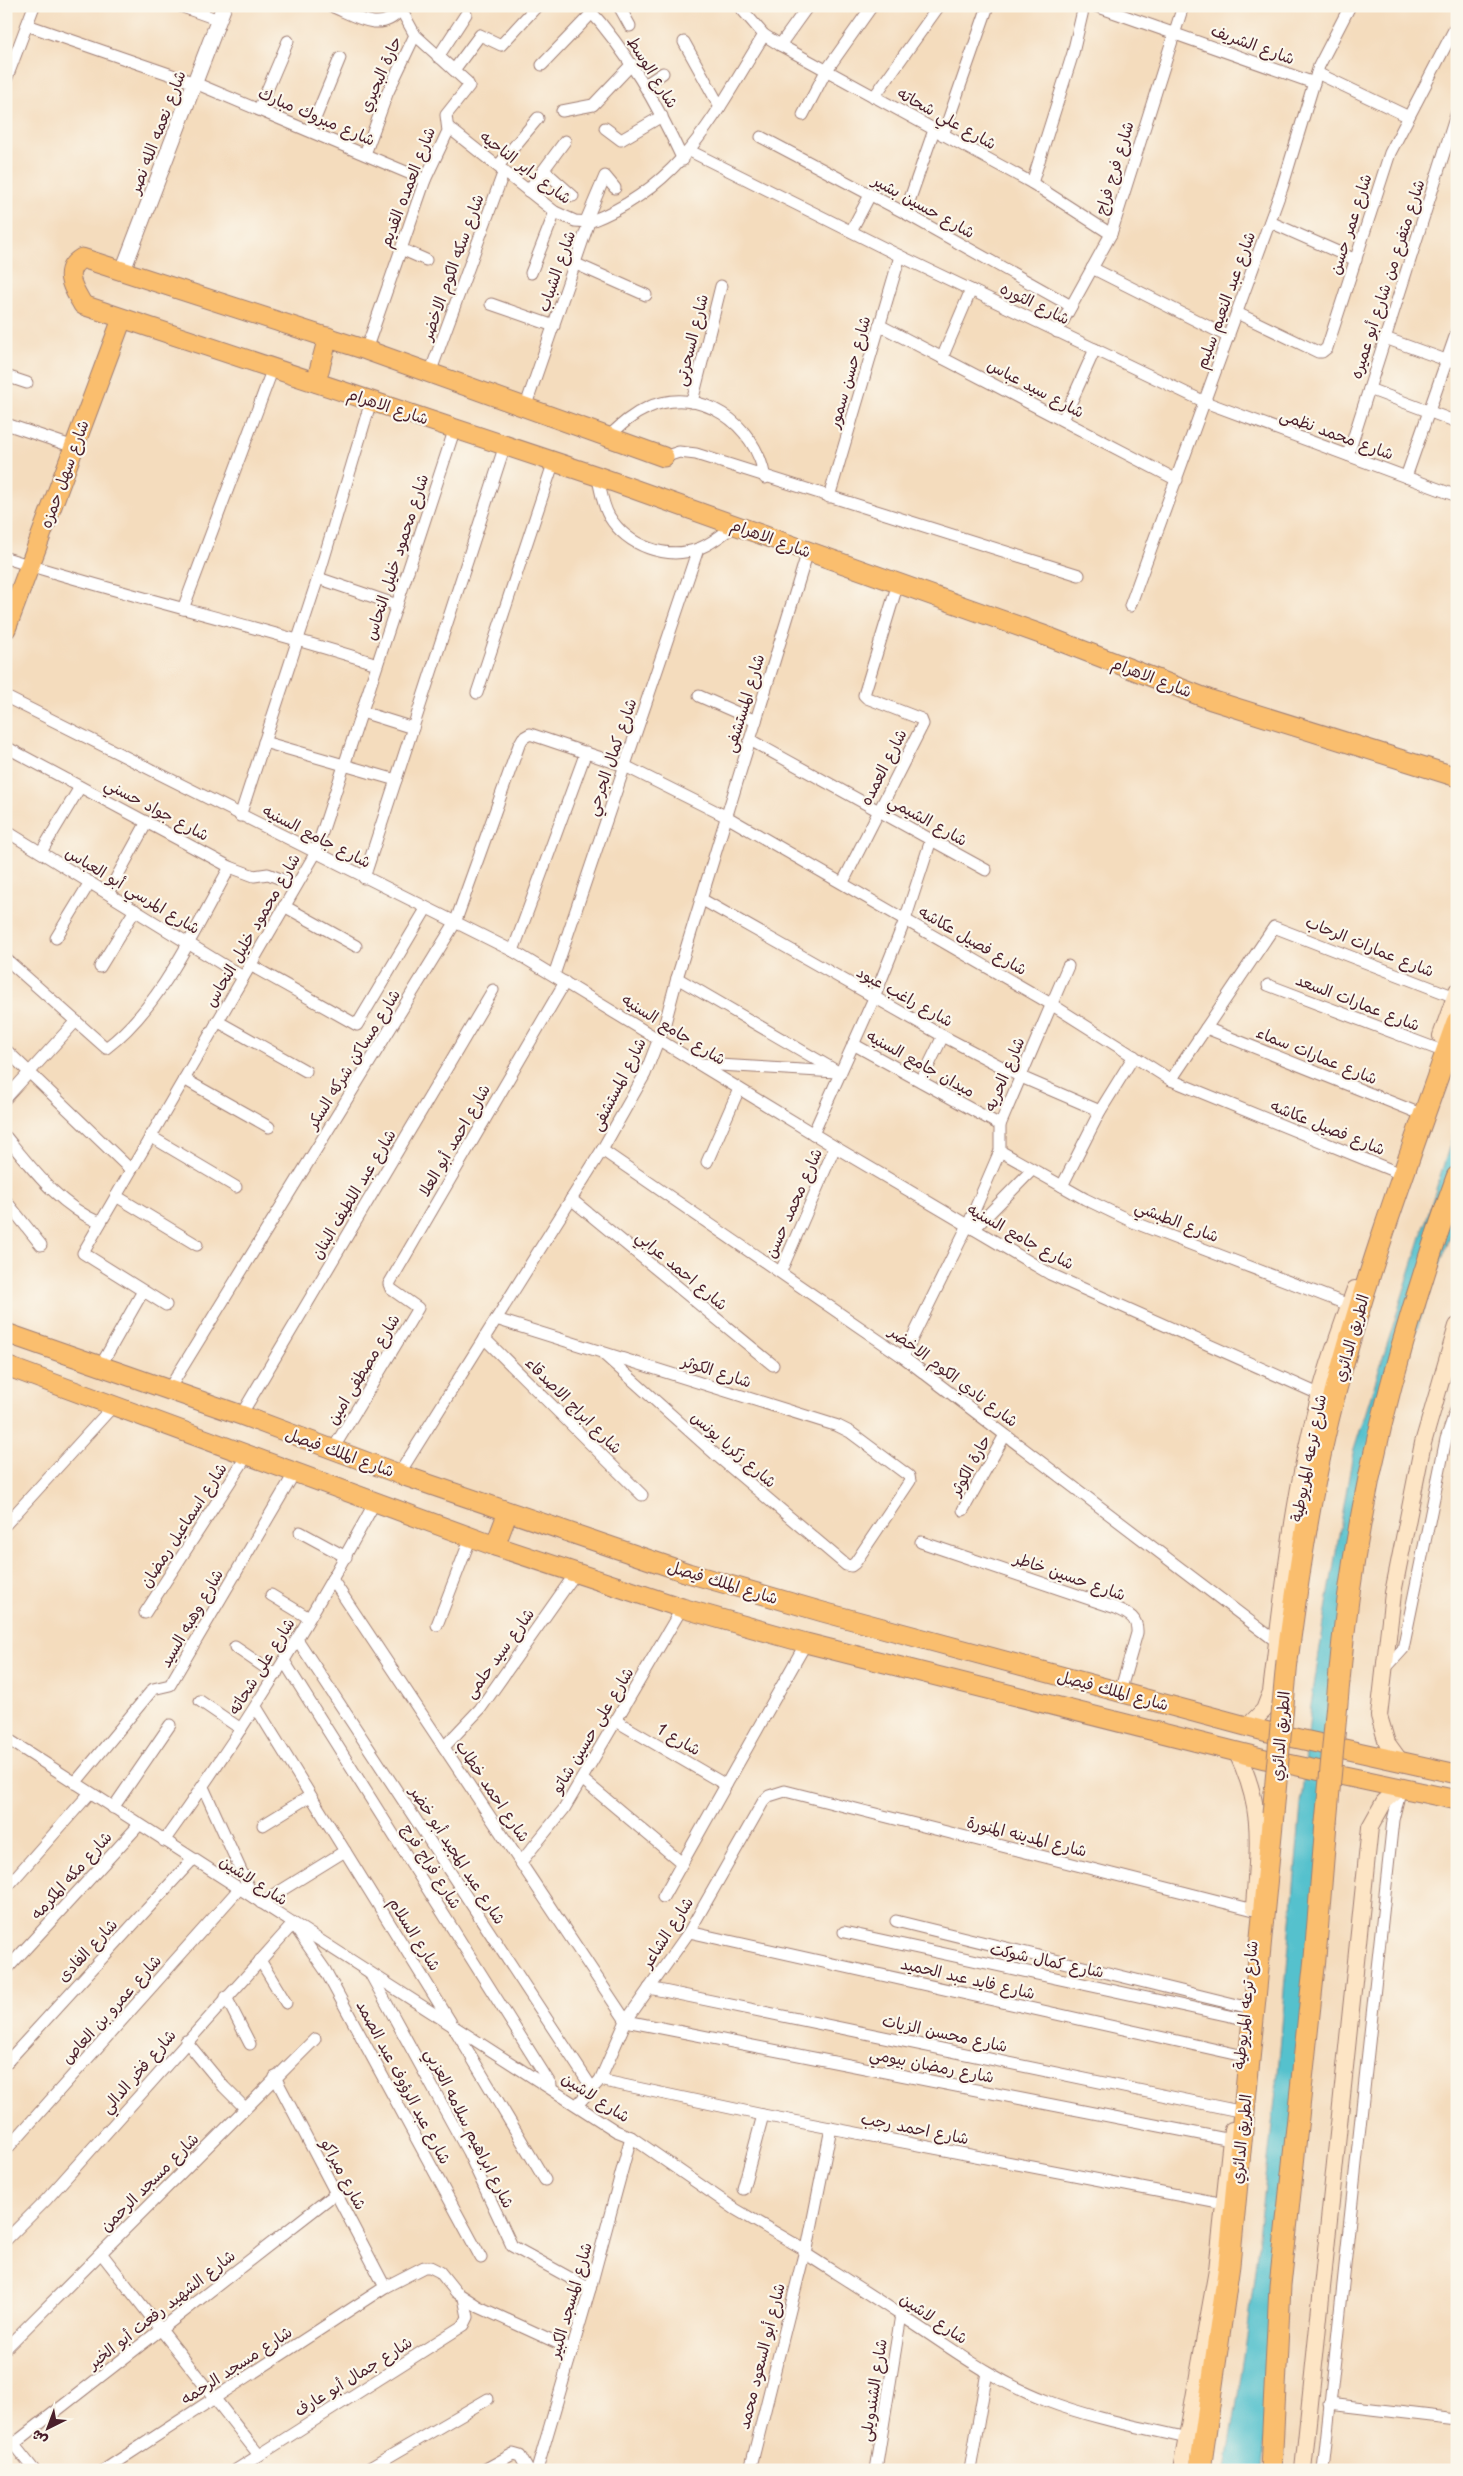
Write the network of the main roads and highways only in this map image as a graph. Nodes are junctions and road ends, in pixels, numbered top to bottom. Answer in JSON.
{"nodes":[{"id":1,"x":122,"y":319,"type":"junction"},
{"id":2,"x":328,"y":337,"type":"junction"},
{"id":3,"x":316,"y":382,"type":"junction"},
{"id":4,"x":664,"y":456,"type":"road end"},
{"id":5,"x":6,"y":628,"type":"edge"},
{"id":6,"x":1457,"y":777,"type":"edge"},
{"id":7,"x":1456,"y":994,"type":"edge"},
{"id":8,"x":1457,"y":1022,"type":"edge"},
{"id":9,"x":1457,"y":1177,"type":"edge"},
{"id":10,"x":1457,"y":1326,"type":"edge"},
{"id":11,"x":6,"y":1333,"type":"edge"},
{"id":12,"x":6,"y":1366,"type":"edge"},
{"id":13,"x":508,"y":1512,"type":"junction"},
{"id":14,"x":495,"y":1546,"type":"junction"},
{"id":15,"x":1248,"y":1726,"type":"junction"},
{"id":16,"x":1236,"y":1751,"type":"junction"},
{"id":17,"x":1400,"y":1761,"type":"junction"},
{"id":18,"x":1457,"y":1774,"type":"edge"},
{"id":19,"x":1401,"y":1787,"type":"junction"},
{"id":20,"x":1457,"y":1800,"type":"edge"},
{"id":21,"x":1180,"y":2470,"type":"edge"},
{"id":22,"x":1200,"y":2470,"type":"edge"},
{"id":23,"x":1271,"y":2470,"type":"edge"},
{"id":24,"x":1303,"y":2470,"type":"edge"}],
"edges":[{"from":1,"to":2,"type":"main road","name":"شارع الاهرام"},
{"from":1,"to":3,"type":"main road","name":"شارع الاهرام"},
{"from":1,"to":5,"type":"main road","name":"شارع سهل حمزه"},
{"from":2,"to":3,"type":"main road"},
{"from":2,"to":4,"type":"main road"},
{"from":3,"to":6,"type":"main road","name":"شارع الاهرام"},
{"from":7,"to":15,"type":"main road","name":"شارع ترعه المريوطية"},
{"from":8,"to":22,"type":"highway","name":"الطريق الدائري","bridge":true},
{"from":9,"to":23,"type":"highway","bridge":true},
{"from":10,"to":17,"type":"main road"},
{"from":11,"to":13,"type":"main road","name":"شارع الملك فيصل"},
{"from":12,"to":14,"type":"main road","name":"شارع الملك فيصل"},
{"from":13,"to":14,"type":"main road"},
{"from":13,"to":15,"type":"main road","name":"شارع الملك فيصل"},
{"from":14,"to":16,"type":"main road","name":"شارع الملك فيصل"},
{"from":15,"to":17,"type":"main road","name":"شارع الملك فيصل","bridge":true},
{"from":16,"to":19,"type":"main road","name":"شارع الملك فيصل","bridge":true},
{"from":16,"to":21,"type":"main road","name":"شارع ترعه المريوطية"},
{"from":17,"to":18,"type":"main road","name":"شارع الملك فيصل"},
{"from":19,"to":20,"type":"main road","name":"شارع الملك فيصل"},
{"from":19,"to":24,"type":"main road"}]}
